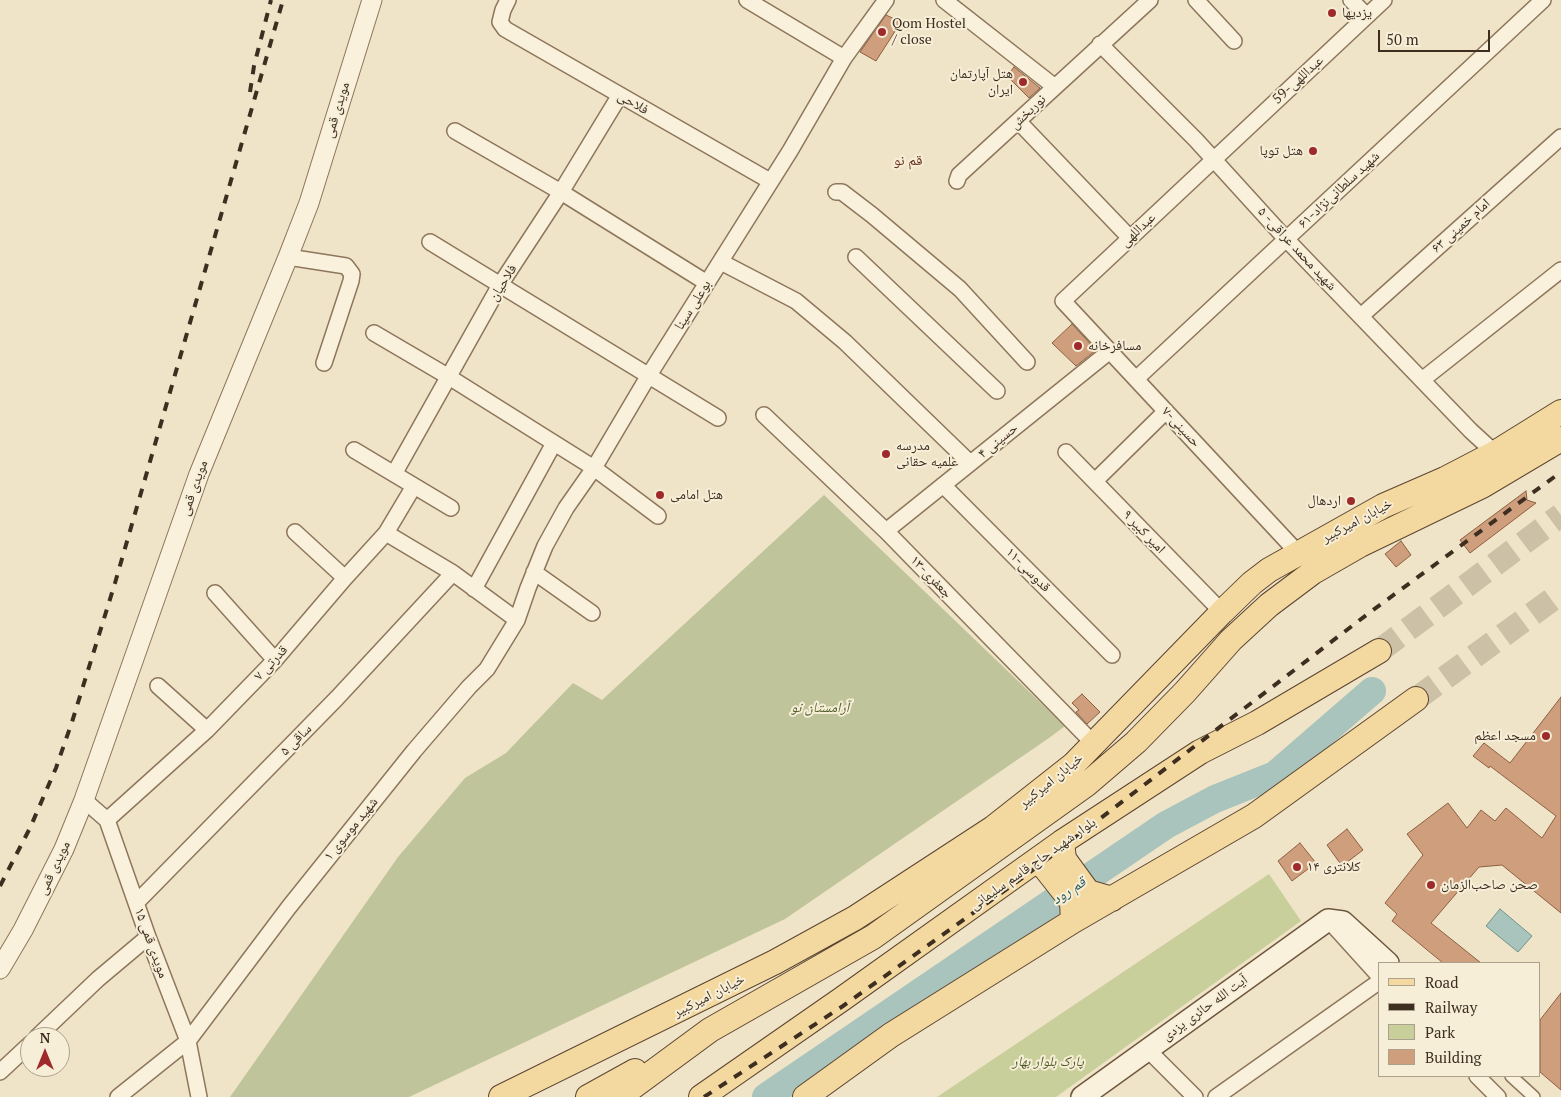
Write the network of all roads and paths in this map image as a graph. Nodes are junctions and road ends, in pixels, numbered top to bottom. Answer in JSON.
{"nodes":[{"id":1,"x":372,"y":0,"type":"edge"},
{"id":2,"x":508,"y":0,"type":"edge"},
{"id":3,"x":747,"y":0,"type":"edge"},
{"id":4,"x":886,"y":0,"type":"edge"},
{"id":5,"x":944,"y":0,"type":"edge"},
{"id":6,"x":1150,"y":0,"type":"edge"},
{"id":7,"x":1196,"y":0,"type":"edge"},
{"id":8,"x":1350,"y":0,"type":"edge"},
{"id":9,"x":1384,"y":0,"type":"edge"},
{"id":10,"x":1542,"y":0,"type":"edge"},
{"id":11,"x":1367,"y":16,"type":"junction"},
{"id":12,"x":1234,"y":41,"type":"dead end"},
{"id":13,"x":1100,"y":44,"type":"junction"},
{"id":14,"x":844,"y":58,"type":"junction"},
{"id":15,"x":1055,"y":87,"type":"junction"},
{"id":16,"x":620,"y":95,"type":"junction"},
{"id":17,"x":1018,"y":121,"type":"junction"},
{"id":18,"x":455,"y":131,"type":"dead end"},
{"id":19,"x":1561,"y":137,"type":"edge"},
{"id":20,"x":1213,"y":160,"type":"junction"},
{"id":21,"x":957,"y":181,"type":"dead end"},
{"id":22,"x":770,"y":182,"type":"junction"},
{"id":23,"x":561,"y":192,"type":"junction"},
{"id":24,"x":836,"y":192,"type":"dead end"},
{"id":25,"x":1130,"y":238,"type":"junction"},
{"id":26,"x":1286,"y":239,"type":"junction"},
{"id":27,"x":430,"y":242,"type":"dead end"},
{"id":28,"x":288,"y":257,"type":"junction"},
{"id":29,"x":856,"y":257,"type":"dead end"},
{"id":30,"x":721,"y":262,"type":"junction"},
{"id":31,"x":1561,"y":270,"type":"edge"},
{"id":32,"x":707,"y":283,"type":"junction"},
{"id":33,"x":500,"y":285,"type":"junction"},
{"id":34,"x":1063,"y":301,"type":"joint"},
{"id":35,"x":1361,"y":316,"type":"junction"},
{"id":36,"x":374,"y":333,"type":"dead end"},
{"id":37,"x":1110,"y":350,"type":"junction"},
{"id":38,"x":1027,"y":362,"type":"dead end"},
{"id":39,"x":324,"y":363,"type":"dead end"},
{"id":40,"x":649,"y":375,"type":"junction"},
{"id":41,"x":449,"y":377,"type":"junction"},
{"id":42,"x":1136,"y":379,"type":"junction"},
{"id":43,"x":1422,"y":380,"type":"junction"},
{"id":44,"x":997,"y":391,"type":"dead end"},
{"id":45,"x":1166,"y":411,"type":"junction"},
{"id":46,"x":1561,"y":412,"type":"edge"},
{"id":47,"x":764,"y":415,"type":"dead end"},
{"id":48,"x":718,"y":418,"type":"dead end"},
{"id":49,"x":1561,"y":439,"type":"edge"},
{"id":50,"x":554,"y":443,"type":"junction"},
{"id":51,"x":354,"y":450,"type":"dead end"},
{"id":52,"x":1066,"y":452,"type":"dead end"},
{"id":53,"x":1495,"y":453,"type":"junction"},
{"id":54,"x":970,"y":463,"type":"junction"},
{"id":55,"x":594,"y":468,"type":"junction"},
{"id":56,"x":394,"y":474,"type":"junction"},
{"id":57,"x":1096,"y":481,"type":"junction"},
{"id":58,"x":944,"y":485,"type":"junction"},
{"id":59,"x":414,"y":486,"type":"junction"},
{"id":60,"x":451,"y":508,"type":"dead end"},
{"id":61,"x":658,"y":516,"type":"dead end"},
{"id":62,"x":886,"y":531,"type":"junction"},
{"id":63,"x":294,"y":532,"type":"dead end"},
{"id":64,"x":386,"y":533,"type":"junction"},
{"id":65,"x":1298,"y":553,"type":"junction"},
{"id":66,"x":534,"y":572,"type":"junction"},
{"id":67,"x":453,"y":573,"type":"junction"},
{"id":68,"x":345,"y":578,"type":"junction"},
{"id":69,"x":474,"y":589,"type":"junction"},
{"id":70,"x":215,"y":593,"type":"dead end"},
{"id":71,"x":1222,"y":612,"type":"junction"},
{"id":72,"x":592,"y":613,"type":"dead end"},
{"id":73,"x":517,"y":620,"type":"junction"},
{"id":74,"x":1379,"y":651,"type":"tunnel mouth"},
{"id":75,"x":1112,"y":655,"type":"dead end"},
{"id":76,"x":275,"y":660,"type":"junction"},
{"id":77,"x":158,"y":686,"type":"dead end"},
{"id":78,"x":1416,"y":698,"type":"tunnel mouth"},
{"id":79,"x":207,"y":730,"type":"junction"},
{"id":80,"x":1094,"y":744,"type":"junction"},
{"id":81,"x":84,"y":800,"type":"junction"},
{"id":82,"x":107,"y":820,"type":"junction"},
{"id":83,"x":1052,"y":858,"type":"junction"},
{"id":84,"x":1112,"y":900,"type":"junction"},
{"id":85,"x":136,"y":903,"type":"junction"},
{"id":86,"x":1078,"y":905,"type":"junction"},
{"id":87,"x":1328,"y":920,"type":"junction"},
{"id":88,"x":148,"y":937,"type":"junction"},
{"id":89,"x":1387,"y":962,"type":"edge"},
{"id":90,"x":0,"y":969,"type":"edge"},
{"id":91,"x":1378,"y":974,"type":"edge"},
{"id":92,"x":1378,"y":982,"type":"edge"},
{"id":93,"x":48,"y":1027,"type":"edge"},
{"id":94,"x":710,"y":1030,"type":"junction"},
{"id":95,"x":188,"y":1042,"type":"junction"},
{"id":96,"x":1147,"y":1049,"type":"junction"},
{"id":97,"x":20,"y":1053,"type":"edge"},
{"id":98,"x":0,"y":1072,"type":"edge"},
{"id":99,"x":1478,"y":1077,"type":"edge"},
{"id":100,"x":1512,"y":1077,"type":"edge"},
{"id":101,"x":528,"y":1090,"type":"edge"},
{"id":102,"x":118,"y":1097,"type":"edge"},
{"id":103,"x":199,"y":1097,"type":"edge"},
{"id":104,"x":501,"y":1097,"type":"edge"},
{"id":105,"x":588,"y":1097,"type":"edge"},
{"id":106,"x":620,"y":1097,"type":"edge"},
{"id":107,"x":700,"y":1097,"type":"edge"},
{"id":108,"x":805,"y":1097,"type":"edge"},
{"id":109,"x":1082,"y":1097,"type":"edge"},
{"id":110,"x":1195,"y":1097,"type":"edge"},
{"id":111,"x":1216,"y":1097,"type":"edge"},
{"id":112,"x":1498,"y":1097,"type":"edge"},
{"id":113,"x":1534,"y":1097,"type":"edge"}],
"edges":[{"from":1,"to":28,"type":"street","name":"مویدی قمی"},
{"from":2,"to":16,"type":"street","name":"فلاحی"},
{"from":3,"to":14,"type":"street"},
{"from":4,"to":14,"type":"street","name":"بوعلی سینا"},
{"from":5,"to":15,"type":"street"},
{"from":6,"to":13,"type":"street","name":"نوربخش"},
{"from":7,"to":12,"type":"street"},
{"from":8,"to":11,"type":"street"},
{"from":9,"to":11,"type":"street","name":"عبداللهی-59"},
{"from":10,"to":26,"type":"street","name":"شهید سلطانی‌نژاد-۶۱"},
{"from":11,"to":20,"type":"street","name":"عبداللهی-59"},
{"from":13,"to":15,"type":"street","name":"نوربخش"},
{"from":13,"to":20,"type":"street","name":"شهید محمد عراقی- ۵"},
{"from":14,"to":22,"type":"street","name":"بوعلی سینا"},
{"from":15,"to":17,"type":"street","name":"نوربخش"},
{"from":16,"to":22,"type":"street","name":"فلاحی"},
{"from":16,"to":23,"type":"street","name":"فلاحیان"},
{"from":17,"to":21,"type":"street","name":"نوربخش"},
{"from":17,"to":25,"type":"street"},
{"from":18,"to":23,"type":"street"},
{"from":19,"to":35,"type":"street","name":"امام خمینی ۶۳"},
{"from":20,"to":25,"type":"street","name":"عبداللهی"},
{"from":20,"to":26,"type":"street","name":"شهید محمد عراقی- ۵"},
{"from":22,"to":30,"type":"street","name":"بوعلی سینا"},
{"from":23,"to":32,"type":"street"},
{"from":23,"to":33,"type":"street","name":"فلاحیان"},
{"from":24,"to":38,"type":"street"},
{"from":25,"to":34,"type":"street","name":"عبداللهی"},
{"from":26,"to":35,"type":"street","name":"شهید محمد عراقی- ۵"},
{"from":26,"to":42,"type":"street","name":"شهید سلطانی‌نژاد-۶۱"},
{"from":27,"to":33,"type":"street"},
{"from":28,"to":39,"type":"street"},
{"from":28,"to":81,"type":"street","name":"مویدی قمی"},
{"from":29,"to":44,"type":"street"},
{"from":30,"to":32,"type":"street","name":"بوعلی سینا"},
{"from":30,"to":54,"type":"street"},
{"from":31,"to":43,"type":"street"},
{"from":32,"to":40,"type":"street","name":"بوعلی سینا"},
{"from":33,"to":40,"type":"street"},
{"from":33,"to":41,"type":"street","name":"فلاحیان"},
{"from":34,"to":37,"type":"street","name":"حسینی-۷"},
{"from":35,"to":43,"type":"street","name":"شهید محمد عراقی- ۵"},
{"from":36,"to":41,"type":"street"},
{"from":37,"to":42,"type":"street","name":"حسینی-۷"},
{"from":37,"to":54,"type":"street","name":"حسینی ۴"},
{"from":40,"to":48,"type":"street"},
{"from":40,"to":55,"type":"street","name":"بوعلی سینا"},
{"from":41,"to":50,"type":"street"},
{"from":41,"to":56,"type":"street","name":"فلاحیان"},
{"from":42,"to":45,"type":"street","name":"حسینی-۷"},
{"from":43,"to":53,"type":"street","name":"شهید محمد عراقی- ۵"},
{"from":45,"to":57,"type":"street"},
{"from":45,"to":65,"type":"street","name":"حسینی-۷"},
{"from":46,"to":53,"type":"main road","name":"خیابان امیرکبیر"},
{"from":47,"to":62,"type":"street","name":"جعفری-۱۳"},
{"from":49,"to":94,"type":"main road","name":"خیابان امیرکبیر"},
{"from":50,"to":55,"type":"street"},
{"from":50,"to":69,"type":"street"},
{"from":51,"to":56,"type":"street"},
{"from":52,"to":57,"type":"street","name":"امیر کبیر ۹"},
{"from":53,"to":65,"type":"main road","name":"خیابان امیرکبیر"},
{"from":54,"to":58,"type":"street","name":"حسینی ۴"},
{"from":55,"to":61,"type":"street"},
{"from":55,"to":66,"type":"street","name":"بوعلی سینا"},
{"from":56,"to":59,"type":"street"},
{"from":57,"to":71,"type":"street","name":"امیر کبیر ۹"},
{"from":58,"to":62,"type":"street","name":"حسینی ۴"},
{"from":58,"to":75,"type":"street","name":"قدوسی-۱۱"},
{"from":59,"to":60,"type":"street"},
{"from":59,"to":64,"type":"street","name":"قدرتی ۷"},
{"from":62,"to":80,"type":"street","name":"جعفری-۱۳"},
{"from":63,"to":68,"type":"street"},
{"from":64,"to":67,"type":"street"},
{"from":64,"to":68,"type":"street","name":"قدرتی ۷"},
{"from":65,"to":71,"type":"main road","name":"خیابان امیرکبیر"},
{"from":66,"to":72,"type":"street"},
{"from":66,"to":73,"type":"street","name":"بوعلی سینا"},
{"from":67,"to":69,"type":"street"},
{"from":67,"to":85,"type":"street","name":"ساقی ۵"},
{"from":68,"to":76,"type":"street","name":"قدرتی ۷"},
{"from":69,"to":73,"type":"street"},
{"from":70,"to":76,"type":"street"},
{"from":71,"to":80,"type":"main road","name":"خیابان امیرکبیر"},
{"from":73,"to":95,"type":"street","name":"شهید موسوی ۱"},
{"from":74,"to":83,"type":"main road","name":"بلوار شهید حاج قاسم سلیمانی"},
{"from":76,"to":79,"type":"street","name":"قدرتی ۷"},
{"from":77,"to":79,"type":"street"},
{"from":78,"to":84,"type":"main road"},
{"from":79,"to":82,"type":"street","name":"قدرتی ۷"},
{"from":80,"to":101,"type":"main road","name":"خیابان امیرکبیر"},
{"from":81,"to":82,"type":"street","name":"مویدی قمی ۱۵"},
{"from":81,"to":90,"type":"street","name":"مویدی قمی"},
{"from":82,"to":85,"type":"street","name":"مویدی قمی ۱۵"},
{"from":83,"to":86,"type":"main road"},
{"from":83,"to":107,"type":"main road","name":"بلوار شهید حاج قاسم سلیمانی"},
{"from":84,"to":86,"type":"main road"},
{"from":84,"to":86,"type":"main road"},
{"from":85,"to":88,"type":"street","name":"مویدی قمی ۱۵"},
{"from":86,"to":108,"type":"main road"},
{"from":87,"to":89,"type":"main road"},
{"from":87,"to":91,"type":"street"},
{"from":87,"to":96,"type":"main road","name":"آیت الله‌ حائری‌ یزدی"},
{"from":88,"to":93,"type":"street"},
{"from":88,"to":95,"type":"street","name":"مویدی قمی ۱۵"},
{"from":92,"to":111,"type":"street"},
{"from":94,"to":105,"type":"main road"},
{"from":94,"to":106,"type":"main road","name":"خیابان امیرکبیر"},
{"from":95,"to":102,"type":"street","name":"شهید موسوی ۱"},
{"from":95,"to":103,"type":"street","name":"مویدی قمی ۱۵"},
{"from":96,"to":109,"type":"main road","name":"آیت الله‌ حائری‌ یزدی"},
{"from":96,"to":110,"type":"street"},
{"from":97,"to":98,"type":"street"},
{"from":99,"to":112,"type":"street"},
{"from":100,"to":113,"type":"street"},
{"from":101,"to":104,"type":"main road","name":"خیابان امیرکبیر"}]}
